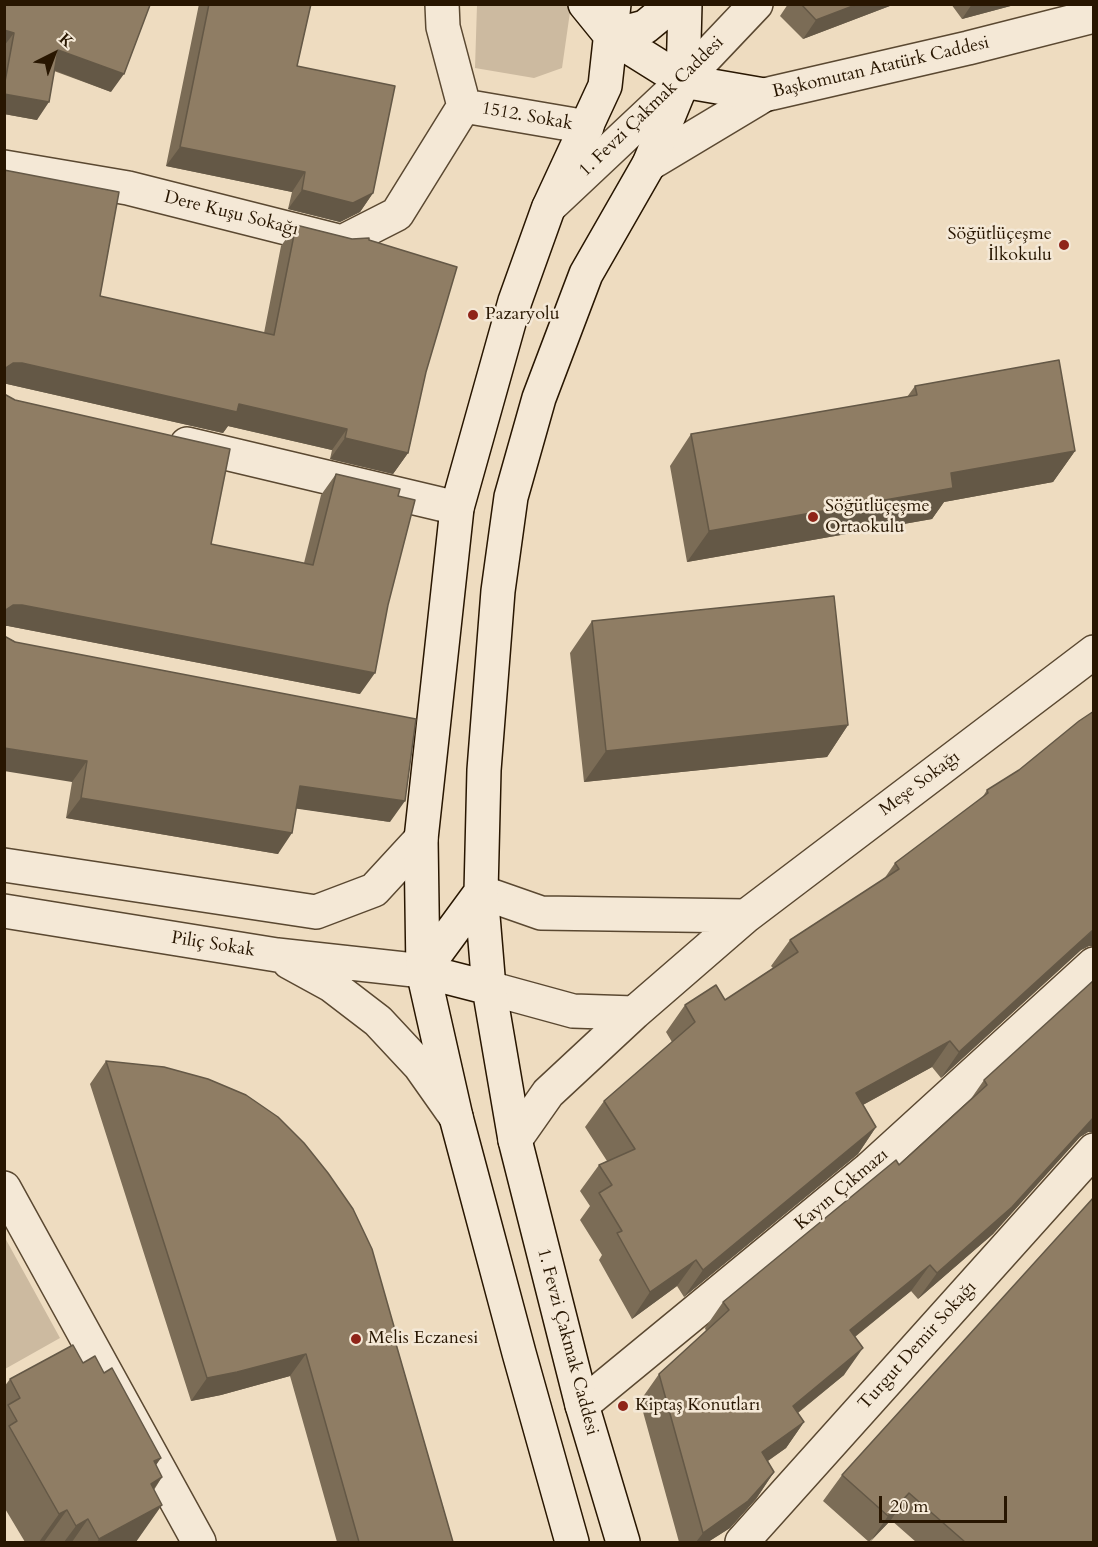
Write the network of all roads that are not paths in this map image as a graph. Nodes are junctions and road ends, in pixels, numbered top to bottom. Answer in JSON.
{"nodes":[{"id":1,"x":442,"y":4,"type":"edge"},
{"id":2,"x":585,"y":4,"type":"edge"},
{"id":3,"x":673,"y":4,"type":"edge"},
{"id":4,"x":685,"y":4,"type":"edge"},
{"id":5,"x":756,"y":4,"type":"edge"},
{"id":6,"x":1094,"y":16,"type":"edge"},
{"id":7,"x":613,"y":20,"type":"edge"},
{"id":8,"x":683,"y":81,"type":"junction"},
{"id":9,"x":764,"y":95,"type":"junction"},
{"id":10,"x":464,"y":106,"type":"junction"},
{"id":11,"x":587,"y":127,"type":"junction"},
{"id":12,"x":649,"y":164,"type":"junction"},
{"id":13,"x":4,"y":167,"type":"edge"},
{"id":14,"x":548,"y":209,"type":"junction"},
{"id":15,"x":157,"y":437,"type":"edge"},
{"id":16,"x":457,"y":508,"type":"junction"},
{"id":17,"x":1094,"y":652,"type":"edge"},
{"id":18,"x":421,"y":839,"type":"junction"},
{"id":19,"x":4,"y":865,"type":"edge"},
{"id":20,"x":56,"y":873,"type":"junction"},
{"id":21,"x":482,"y":892,"type":"junction"},
{"id":22,"x":4,"y":911,"type":"edge"},
{"id":23,"x":746,"y":916,"type":"junction"},
{"id":24,"x":50,"y":919,"type":"junction"},
{"id":25,"x":277,"y":956,"type":"junction"},
{"id":26,"x":1094,"y":963,"type":"edge"},
{"id":27,"x":423,"y":971,"type":"junction"},
{"id":28,"x":489,"y":988,"type":"junction"},
{"id":29,"x":634,"y":1013,"type":"junction"},
{"id":30,"x":456,"y":1117,"type":"junction"},
{"id":31,"x":515,"y":1140,"type":"junction"},
{"id":32,"x":1094,"y":1150,"type":"edge"},
{"id":33,"x":4,"y":1188,"type":"edge"},
{"id":34,"x":88,"y":1340,"type":"junction"},
{"id":35,"x":58,"y":1356,"type":"edge"},
{"id":36,"x":582,"y":1405,"type":"junction"},
{"id":37,"x":199,"y":1542,"type":"edge"},
{"id":38,"x":572,"y":1542,"type":"edge"},
{"id":39,"x":623,"y":1542,"type":"edge"},
{"id":40,"x":742,"y":1542,"type":"edge"}],
"edges":[{"from":1,"to":10,"type":"street","name":"1512. Sokak"},
{"from":2,"to":7,"type":"street"},
{"from":3,"to":7,"type":"street"},
{"from":4,"to":8,"type":"street"},
{"from":5,"to":8,"type":"street","name":"1. Fevzi Çakmak Caddesi"},
{"from":6,"to":9,"type":"street","name":"Başkomutan Atatürk Caddesi"},
{"from":7,"to":8,"type":"street"},
{"from":7,"to":11,"type":"street"},
{"from":8,"to":9,"type":"street"},
{"from":8,"to":12,"type":"street","name":"1. Fevzi Çakmak Caddesi"},
{"from":8,"to":14,"type":"street","name":"1. Fevzi Çakmak Caddesi"},
{"from":9,"to":12,"type":"street","name":"Başkomutan Atatürk Caddesi"},
{"from":10,"to":11,"type":"street","name":"1512. Sokak"},
{"from":10,"to":13,"type":"street","name":"Dere Kuşu Sokağı"},
{"from":11,"to":14,"type":"street"},
{"from":12,"to":21,"type":"street","name":"1. Fevzi Çakmak Caddesi"},
{"from":14,"to":16,"type":"street"},
{"from":15,"to":16,"type":"street"},
{"from":16,"to":18,"type":"street"},
{"from":17,"to":23,"type":"street","name":"Meşe Sokağı"},
{"from":18,"to":20,"type":"street"},
{"from":18,"to":27,"type":"street"},
{"from":19,"to":20,"type":"street"},
{"from":20,"to":24,"type":"street"},
{"from":21,"to":23,"type":"street"},
{"from":21,"to":27,"type":"street"},
{"from":21,"to":28,"type":"street","name":"1. Fevzi Çakmak Caddesi"},
{"from":22,"to":24,"type":"street","name":"Piliç Sokak"},
{"from":23,"to":29,"type":"street","name":"Meşe Sokağı"},
{"from":24,"to":25,"type":"street","name":"Piliç Sokak"},
{"from":25,"to":27,"type":"street","name":"Piliç Sokak"},
{"from":25,"to":30,"type":"street"},
{"from":26,"to":36,"type":"street","name":"Kayın Çıkmazı"},
{"from":27,"to":28,"type":"street","name":"Piliç Sokak"},
{"from":27,"to":30,"type":"street"},
{"from":28,"to":29,"type":"street","name":"Piliç Sokak"},
{"from":28,"to":31,"type":"street","name":"1. Fevzi Çakmak Caddesi"},
{"from":29,"to":31,"type":"street","name":"Meşe Sokağı"},
{"from":30,"to":38,"type":"street"},
{"from":31,"to":36,"type":"street","name":"1. Fevzi Çakmak Caddesi"},
{"from":32,"to":40,"type":"street","name":"Turgut Demir Sokağı"},
{"from":33,"to":34,"type":"street"},
{"from":34,"to":35,"type":"street"},
{"from":34,"to":37,"type":"street"},
{"from":36,"to":39,"type":"street","name":"1. Fevzi Çakmak Caddesi"}]}
